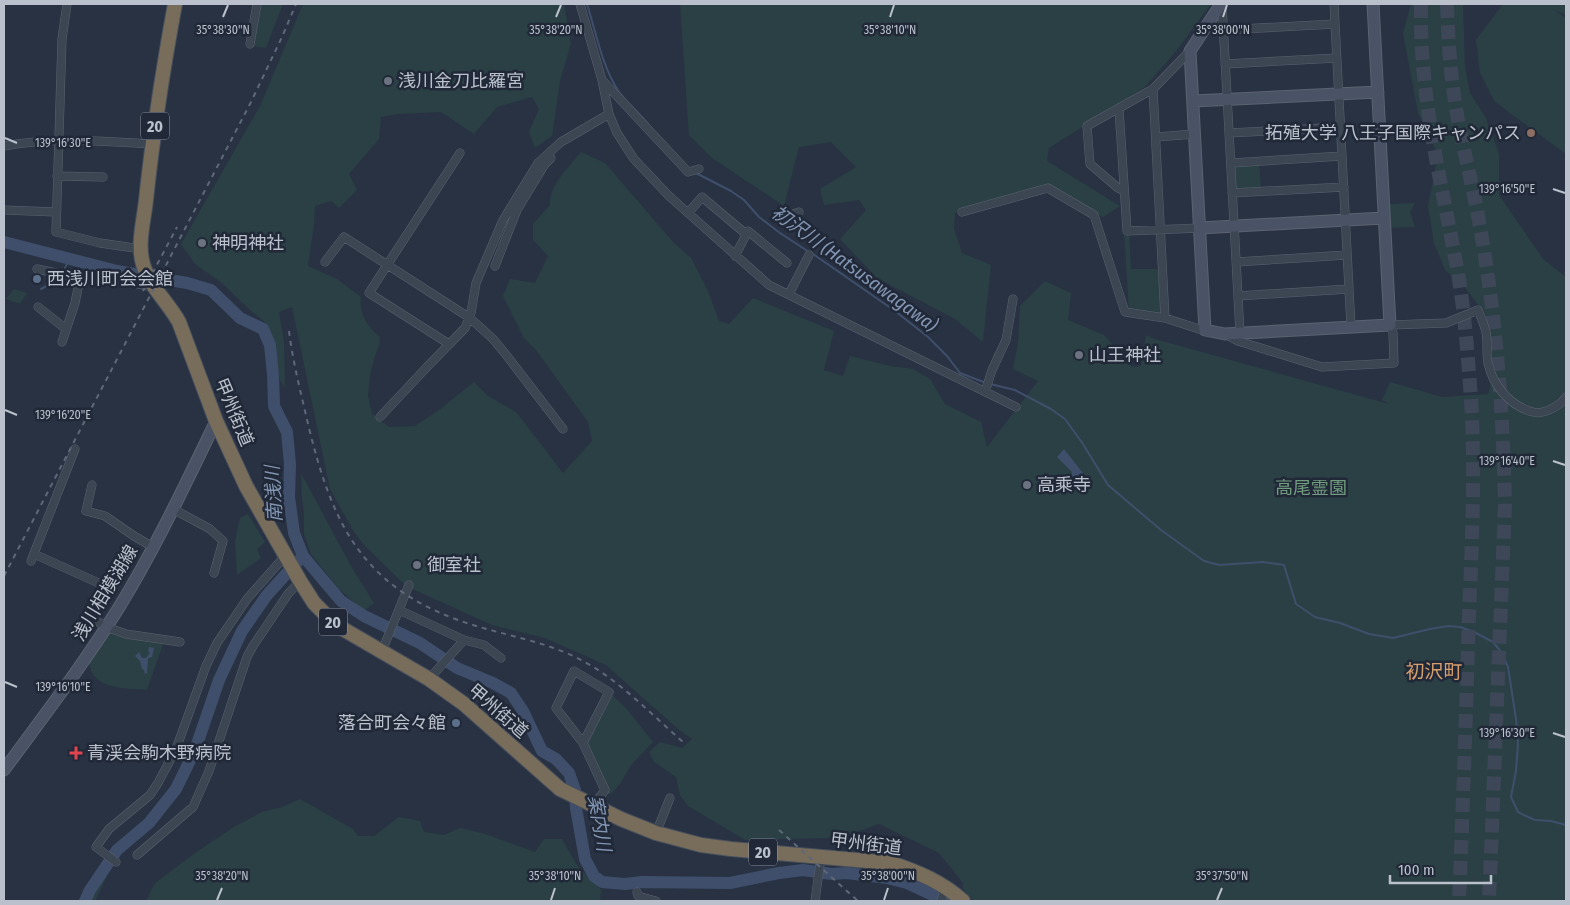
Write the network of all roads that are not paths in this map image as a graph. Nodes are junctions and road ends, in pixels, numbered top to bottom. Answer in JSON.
{"nodes":[{"id":1,"x":67,"y":4,"type":"edge"},
{"id":2,"x":175,"y":4,"type":"edge"},
{"id":3,"x":256,"y":4,"type":"edge"},
{"id":4,"x":580,"y":4,"type":"edge"},
{"id":5,"x":1222,"y":4,"type":"edge"},
{"id":6,"x":1334,"y":4,"type":"edge"},
{"id":7,"x":1373,"y":4,"type":"edge"},
{"id":8,"x":1335,"y":24,"type":"junction"},
{"id":9,"x":1223,"y":30,"type":"junction"},
{"id":10,"x":250,"y":44,"type":"dead end"},
{"id":11,"x":1190,"y":51,"type":"junction"},
{"id":12,"x":1337,"y":58,"type":"junction"},
{"id":13,"x":1225,"y":64,"type":"junction"},
{"id":14,"x":602,"y":80,"type":"junction"},
{"id":15,"x":1153,"y":89,"type":"junction"},
{"id":16,"x":1378,"y":92,"type":"junction"},
{"id":17,"x":1339,"y":94,"type":"junction"},
{"id":18,"x":1227,"y":100,"type":"junction"},
{"id":19,"x":1193,"y":102,"type":"junction"},
{"id":20,"x":1119,"y":109,"type":"junction"},
{"id":21,"x":609,"y":114,"type":"junction"},
{"id":22,"x":1340,"y":127,"type":"junction"},
{"id":23,"x":1229,"y":133,"type":"junction"},
{"id":24,"x":1195,"y":134,"type":"junction"},
{"id":25,"x":574,"y":135,"type":"junction"},
{"id":26,"x":1156,"y":137,"type":"junction"},
{"id":27,"x":57,"y":141,"type":"junction"},
{"id":28,"x":152,"y":144,"type":"junction"},
{"id":29,"x":4,"y":146,"type":"edge"},
{"id":30,"x":460,"y":153,"type":"dead end"},
{"id":31,"x":1342,"y":156,"type":"junction"},
{"id":32,"x":1231,"y":163,"type":"junction"},
{"id":33,"x":699,"y":169,"type":"dead end"},
{"id":34,"x":57,"y":176,"type":"junction"},
{"id":35,"x":103,"y":177,"type":"dead end"},
{"id":36,"x":1344,"y":187,"type":"junction"},
{"id":37,"x":1124,"y":191,"type":"junction"},
{"id":38,"x":1232,"y":193,"type":"junction"},
{"id":39,"x":4,"y":210,"type":"edge"},
{"id":40,"x":56,"y":212,"type":"junction"},
{"id":41,"x":799,"y":212,"type":"dead end"},
{"id":42,"x":962,"y":212,"type":"dead end"},
{"id":43,"x":688,"y":213,"type":"junction"},
{"id":44,"x":1384,"y":218,"type":"junction"},
{"id":45,"x":782,"y":220,"type":"dead end"},
{"id":46,"x":1345,"y":220,"type":"junction"},
{"id":47,"x":1234,"y":226,"type":"junction"},
{"id":48,"x":1200,"y":228,"type":"junction"},
{"id":49,"x":1161,"y":230,"type":"junction"},
{"id":50,"x":746,"y":234,"type":"junction"},
{"id":51,"x":141,"y":249,"type":"junction"},
{"id":52,"x":809,"y":255,"type":"dead end"},
{"id":53,"x":1347,"y":255,"type":"junction"},
{"id":54,"x":735,"y":256,"type":"junction"},
{"id":55,"x":325,"y":262,"type":"dead end"},
{"id":56,"x":1236,"y":262,"type":"junction"},
{"id":57,"x":787,"y":263,"type":"dead end"},
{"id":58,"x":387,"y":265,"type":"junction"},
{"id":59,"x":495,"y":266,"type":"dead end"},
{"id":60,"x":37,"y":269,"type":"dead end"},
{"id":61,"x":80,"y":278,"type":"junction"},
{"id":62,"x":155,"y":288,"type":"junction"},
{"id":63,"x":1349,"y":289,"type":"junction"},
{"id":64,"x":790,"y":294,"type":"junction"},
{"id":65,"x":1238,"y":296,"type":"junction"},
{"id":66,"x":1013,"y":299,"type":"dead end"},
{"id":67,"x":38,"y":307,"type":"dead end"},
{"id":68,"x":470,"y":318,"type":"junction"},
{"id":69,"x":1165,"y":318,"type":"junction"},
{"id":70,"x":1390,"y":325,"type":"junction"},
{"id":71,"x":1351,"y":328,"type":"junction"},
{"id":72,"x":66,"y":329,"type":"junction"},
{"id":73,"x":1205,"y":330,"type":"junction"},
{"id":74,"x":1240,"y":333,"type":"junction"},
{"id":75,"x":1225,"y":334,"type":"junction"},
{"id":76,"x":62,"y":342,"type":"dead end"},
{"id":77,"x":449,"y":344,"type":"junction"},
{"id":78,"x":987,"y":385,"type":"junction"},
{"id":79,"x":1566,"y":397,"type":"edge"},
{"id":80,"x":1016,"y":407,"type":"dead end"},
{"id":81,"x":380,"y":417,"type":"dead end"},
{"id":82,"x":216,"y":421,"type":"junction"},
{"id":83,"x":564,"y":429,"type":"dead end"},
{"id":84,"x":76,"y":448,"type":"dead end"},
{"id":85,"x":92,"y":485,"type":"dead end"},
{"id":86,"x":173,"y":509,"type":"junction"},
{"id":87,"x":153,"y":547,"type":"junction"},
{"id":88,"x":286,"y":558,"type":"junction"},
{"id":89,"x":214,"y":573,"type":"dead end"},
{"id":90,"x":299,"y":579,"type":"junction"},
{"id":91,"x":408,"y":585,"type":"dead end"},
{"id":92,"x":399,"y":610,"type":"junction"},
{"id":93,"x":106,"y":627,"type":"junction"},
{"id":94,"x":464,"y":640,"type":"junction"},
{"id":95,"x":180,"y":642,"type":"dead end"},
{"id":96,"x":385,"y":645,"type":"junction"},
{"id":97,"x":501,"y":658,"type":"dead end"},
{"id":98,"x":429,"y":679,"type":"junction"},
{"id":99,"x":583,"y":743,"type":"junction"},
{"id":100,"x":4,"y":770,"type":"edge"},
{"id":101,"x":670,"y":798,"type":"dead end"},
{"id":102,"x":588,"y":804,"type":"junction"},
{"id":103,"x":656,"y":833,"type":"junction"},
{"id":104,"x":137,"y":855,"type":"dead end"},
{"id":105,"x":821,"y":860,"type":"junction"},
{"id":106,"x":116,"y":862,"type":"dead end"},
{"id":107,"x":945,"y":890,"type":"junction"},
{"id":108,"x":638,"y":897,"type":"edge"},
{"id":109,"x":656,"y":901,"type":"edge"},
{"id":110,"x":815,"y":901,"type":"edge"},
{"id":111,"x":941,"y":901,"type":"edge"},
{"id":112,"x":963,"y":901,"type":"edge"}],
"edges":[{"from":1,"to":27,"type":"street"},
{"from":2,"to":28,"type":"highway","name":"甲州街道","number":"20"},
{"from":3,"to":10,"type":"street"},
{"from":4,"to":14,"type":"street"},
{"from":5,"to":9,"type":"street"},
{"from":5,"to":11,"type":"street"},
{"from":6,"to":8,"type":"street"},
{"from":7,"to":16,"type":"street"},
{"from":8,"to":9,"type":"street"},
{"from":8,"to":12,"type":"street"},
{"from":9,"to":13,"type":"street"},
{"from":11,"to":15,"type":"street"},
{"from":11,"to":19,"type":"street"},
{"from":12,"to":13,"type":"street"},
{"from":12,"to":17,"type":"street"},
{"from":13,"to":18,"type":"street"},
{"from":14,"to":21,"type":"street"},
{"from":14,"to":33,"type":"street"},
{"from":15,"to":20,"type":"street"},
{"from":15,"to":26,"type":"street"},
{"from":16,"to":17,"type":"street"},
{"from":16,"to":44,"type":"street"},
{"from":17,"to":18,"type":"street"},
{"from":17,"to":22,"type":"street"},
{"from":18,"to":19,"type":"street"},
{"from":18,"to":23,"type":"street"},
{"from":19,"to":24,"type":"street"},
{"from":20,"to":37,"type":"street"},
{"from":20,"to":37,"type":"street"},
{"from":21,"to":25,"type":"street"},
{"from":21,"to":43,"type":"street"},
{"from":22,"to":23,"type":"street"},
{"from":22,"to":31,"type":"street"},
{"from":23,"to":32,"type":"street"},
{"from":24,"to":26,"type":"street"},
{"from":24,"to":48,"type":"street"},
{"from":25,"to":59,"type":"street"},
{"from":25,"to":68,"type":"street"},
{"from":26,"to":49,"type":"street"},
{"from":27,"to":28,"type":"street"},
{"from":27,"to":29,"type":"street"},
{"from":27,"to":34,"type":"street"},
{"from":28,"to":51,"type":"highway","name":"甲州街道","number":"20"},
{"from":30,"to":58,"type":"street"},
{"from":31,"to":32,"type":"street"},
{"from":31,"to":36,"type":"street"},
{"from":32,"to":38,"type":"street"},
{"from":34,"to":35,"type":"street"},
{"from":34,"to":40,"type":"street"},
{"from":36,"to":38,"type":"street"},
{"from":36,"to":46,"type":"street"},
{"from":37,"to":49,"type":"street"},
{"from":38,"to":47,"type":"street"},
{"from":39,"to":40,"type":"street"},
{"from":40,"to":51,"type":"street"},
{"from":41,"to":45,"type":"street"},
{"from":42,"to":69,"type":"street"},
{"from":43,"to":50,"type":"street"},
{"from":43,"to":54,"type":"street"},
{"from":44,"to":46,"type":"street"},
{"from":44,"to":70,"type":"street"},
{"from":46,"to":47,"type":"street"},
{"from":46,"to":53,"type":"street"},
{"from":47,"to":48,"type":"street"},
{"from":47,"to":56,"type":"street"},
{"from":48,"to":49,"type":"street"},
{"from":48,"to":73,"type":"street"},
{"from":49,"to":69,"type":"street"},
{"from":50,"to":54,"type":"street"},
{"from":50,"to":57,"type":"street"},
{"from":51,"to":62,"type":"highway","name":"甲州街道","number":"20"},
{"from":52,"to":64,"type":"street"},
{"from":53,"to":56,"type":"street"},
{"from":53,"to":63,"type":"street"},
{"from":54,"to":64,"type":"street"},
{"from":55,"to":58,"type":"street"},
{"from":56,"to":65,"type":"street"},
{"from":58,"to":68,"type":"street"},
{"from":58,"to":77,"type":"street"},
{"from":60,"to":61,"type":"street"},
{"from":61,"to":62,"type":"street"},
{"from":61,"to":72,"type":"street"},
{"from":62,"to":82,"type":"highway","name":"甲州街道","number":"20"},
{"from":63,"to":65,"type":"street"},
{"from":63,"to":71,"type":"street"},
{"from":64,"to":78,"type":"street"},
{"from":65,"to":74,"type":"street"},
{"from":66,"to":78,"type":"street"},
{"from":67,"to":72,"type":"street"},
{"from":68,"to":77,"type":"street"},
{"from":68,"to":83,"type":"street"},
{"from":69,"to":73,"type":"street"},
{"from":70,"to":71,"type":"street"},
{"from":70,"to":75,"type":"street"},
{"from":70,"to":79,"type":"street"},
{"from":71,"to":74,"type":"street"},
{"from":72,"to":76,"type":"street"},
{"from":73,"to":75,"type":"street"},
{"from":74,"to":75,"type":"street"},
{"from":77,"to":81,"type":"street"},
{"from":78,"to":80,"type":"street"},
{"from":82,"to":86,"type":"street","name":"浅川相模湖線"},
{"from":82,"to":88,"type":"highway","name":"甲州街道","number":"20"},
{"from":84,"to":93,"type":"street"},
{"from":85,"to":87,"type":"street"},
{"from":86,"to":87,"type":"street","name":"浅川相模湖線"},
{"from":86,"to":89,"type":"street"},
{"from":87,"to":93,"type":"street","name":"浅川相模湖線"},
{"from":88,"to":90,"type":"highway","name":"甲州街道","number":"20"},
{"from":88,"to":106,"type":"street"},
{"from":90,"to":96,"type":"highway","name":"甲州街道","number":"20"},
{"from":90,"to":104,"type":"street"},
{"from":91,"to":92,"type":"street"},
{"from":92,"to":94,"type":"street"},
{"from":92,"to":96,"type":"street"},
{"from":93,"to":95,"type":"street"},
{"from":93,"to":100,"type":"street","name":"浅川相模湖線"},
{"from":94,"to":97,"type":"street"},
{"from":94,"to":98,"type":"street"},
{"from":96,"to":98,"type":"highway","name":"甲州街道","number":"20"},
{"from":98,"to":102,"type":"highway","name":"甲州街道","number":"20"},
{"from":99,"to":99,"type":"street"},
{"from":99,"to":102,"type":"street"},
{"from":101,"to":103,"type":"street"},
{"from":102,"to":103,"type":"highway","name":"甲州街道","number":"20"},
{"from":103,"to":105,"type":"highway","name":"甲州街道","number":"20"},
{"from":105,"to":107,"type":"highway","name":"甲州街道","number":"20"},
{"from":105,"to":110,"type":"street"},
{"from":107,"to":111,"type":"street"},
{"from":107,"to":112,"type":"highway","name":"甲州街道","number":"20"},
{"from":108,"to":109,"type":"street"}]}
